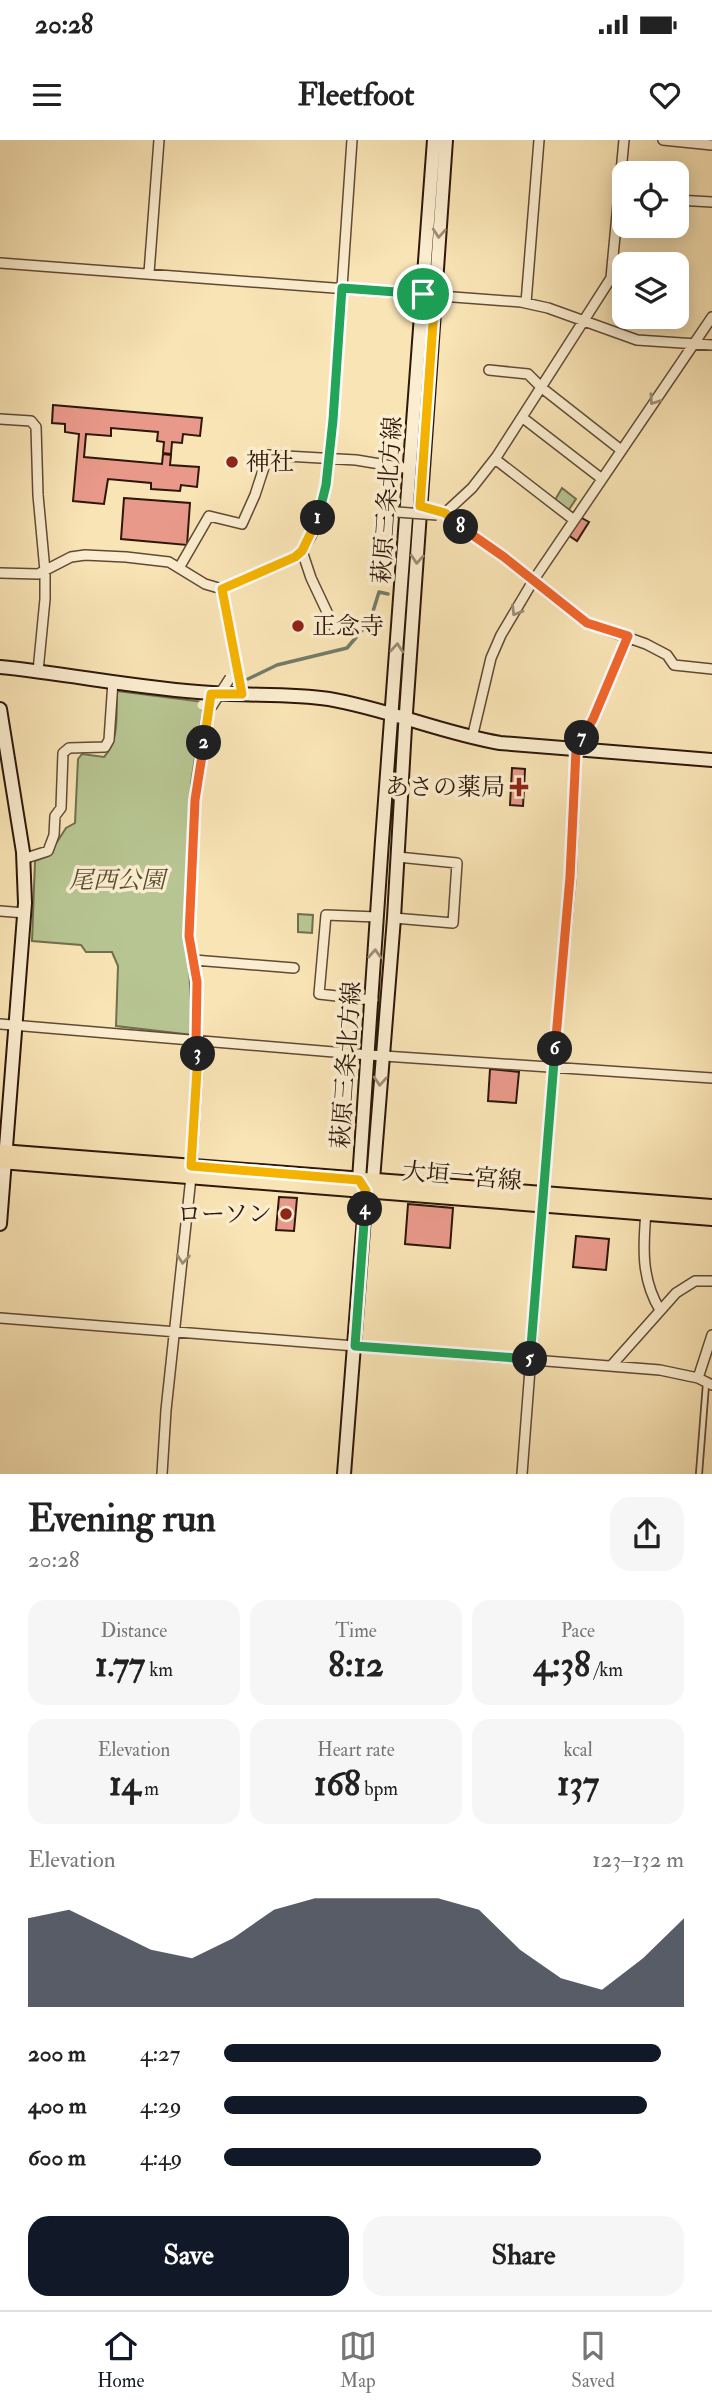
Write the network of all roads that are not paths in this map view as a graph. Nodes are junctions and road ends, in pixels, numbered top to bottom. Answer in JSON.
{"nodes":[{"id":1,"x":159,"y":140,"type":"edge"},
{"id":2,"x":352,"y":140,"type":"edge"},
{"id":3,"x":434,"y":140,"type":"edge"},
{"id":4,"x":446,"y":140,"type":"edge"},
{"id":5,"x":539,"y":140,"type":"edge"},
{"id":6,"x":624,"y":140,"type":"edge"},
{"id":7,"x":663,"y":140,"type":"edge"},
{"id":8,"x":712,"y":145,"type":"edge"},
{"id":9,"x":623,"y":161,"type":"edge"},
{"id":10,"x":689,"y":201,"type":"edge"},
{"id":11,"x":712,"y":202,"type":"edge"},
{"id":12,"x":616,"y":238,"type":"edge"},
{"id":13,"x":0,"y":263,"type":"edge"},
{"id":14,"x":149,"y":273,"type":"junction"},
{"id":15,"x":342,"y":288,"type":"junction"},
{"id":16,"x":429,"y":295,"type":"junction"},
{"id":17,"x":526,"y":303,"type":"junction"},
{"id":18,"x":712,"y":317,"type":"edge"},
{"id":19,"x":584,"y":320,"type":"junction"},
{"id":20,"x":693,"y":344,"type":"junction"},
{"id":21,"x":712,"y":345,"type":"edge"},
{"id":22,"x":489,"y":370,"type":"dead end"},
{"id":23,"x":542,"y":387,"type":"junction"},
{"id":24,"x":523,"y":418,"type":"junction"},
{"id":25,"x":0,"y":419,"type":"edge"},
{"id":26,"x":621,"y":450,"type":"junction"},
{"id":27,"x":328,"y":458,"type":"junction"},
{"id":28,"x":495,"y":459,"type":"junction"},
{"id":29,"x":410,"y":469,"type":"junction"},
{"id":30,"x":601,"y":478,"type":"junction"},
{"id":31,"x":420,"y":506,"type":"junction"},
{"id":32,"x":397,"y":512,"type":"dead end"},
{"id":33,"x":441,"y":514,"type":"junction"},
{"id":34,"x":574,"y":520,"type":"junction"},
{"id":35,"x":302,"y":551,"type":"junction"},
{"id":36,"x":179,"y":568,"type":"junction"},
{"id":37,"x":45,"y":571,"type":"junction"},
{"id":38,"x":0,"y":573,"type":"edge"},
{"id":39,"x":533,"y":581,"type":"junction"},
{"id":40,"x":222,"y":589,"type":"junction"},
{"id":41,"x":335,"y":629,"type":"dead end"},
{"id":42,"x":628,"y":636,"type":"junction"},
{"id":43,"x":0,"y":667,"type":"edge"},
{"id":44,"x":712,"y":669,"type":"edge"},
{"id":45,"x":38,"y":671,"type":"junction"},
{"id":46,"x":230,"y":678,"type":"dead end"},
{"id":47,"x":113,"y":681,"type":"junction"},
{"id":48,"x":211,"y":694,"type":"junction"},
{"id":49,"x":242,"y":694,"type":"junction"},
{"id":50,"x":202,"y":705,"type":"dead end"},
{"id":51,"x":0,"y":709,"type":"edge"},
{"id":52,"x":392,"y":716,"type":"junction"},
{"id":53,"x":405,"y":720,"type":"junction"},
{"id":54,"x":3,"y":737,"type":"edge"},
{"id":55,"x":472,"y":738,"type":"junction"},
{"id":56,"x":576,"y":750,"type":"junction"},
{"id":57,"x":712,"y":760,"type":"edge"},
{"id":58,"x":398,"y":857,"type":"junction"},
{"id":59,"x":23,"y":859,"type":"junction"},
{"id":60,"x":0,"y":911,"type":"edge"},
{"id":61,"x":25,"y":913,"type":"junction"},
{"id":62,"x":377,"y":917,"type":"junction"},
{"id":63,"x":394,"y":918,"type":"junction"},
{"id":64,"x":194,"y":960,"type":"junction"},
{"id":65,"x":294,"y":968,"type":"dead end"},
{"id":66,"x":373,"y":1000,"type":"junction"},
{"id":67,"x":0,"y":1024,"type":"edge"},
{"id":68,"x":16,"y":1025,"type":"junction"},
{"id":69,"x":196,"y":1041,"type":"junction"},
{"id":70,"x":376,"y":1056,"type":"junction"},
{"id":71,"x":553,"y":1067,"type":"junction"},
{"id":72,"x":712,"y":1078,"type":"edge"},
{"id":73,"x":2,"y":1156,"type":"edge"},
{"id":74,"x":191,"y":1172,"type":"junction"},
{"id":75,"x":366,"y":1184,"type":"junction"},
{"id":76,"x":543,"y":1200,"type":"junction"},
{"id":77,"x":712,"y":1207,"type":"edge"},
{"id":78,"x":646,"y":1212,"type":"junction"},
{"id":79,"x":712,"y":1218,"type":"edge"},
{"id":80,"x":0,"y":1224,"type":"edge"},
{"id":81,"x":712,"y":1281,"type":"edge"},
{"id":82,"x":660,"y":1310,"type":"junction"},
{"id":83,"x":0,"y":1318,"type":"edge"},
{"id":84,"x":175,"y":1332,"type":"junction"},
{"id":85,"x":712,"y":1335,"type":"edge"},
{"id":86,"x":355,"y":1346,"type":"junction"},
{"id":87,"x":531,"y":1360,"type":"junction"},
{"id":88,"x":611,"y":1366,"type":"junction"},
{"id":89,"x":705,"y":1381,"type":"edge"},
{"id":90,"x":162,"y":1474,"type":"edge"},
{"id":91,"x":344,"y":1474,"type":"edge"},
{"id":92,"x":522,"y":1474,"type":"edge"},
{"id":93,"x":699,"y":1474,"type":"edge"}],
"edges":[{"from":1,"to":14,"type":"street"},
{"from":2,"to":15,"type":"street"},
{"from":3,"to":16,"type":"main road","name":"萩原三条北方線"},
{"from":4,"to":16,"type":"main road","name":"萩原三条北方線","one_way":true},
{"from":5,"to":17,"type":"street"},
{"from":6,"to":9,"type":"street"},
{"from":7,"to":8,"type":"street"},
{"from":10,"to":11,"type":"street"},
{"from":12,"to":19,"type":"street"},
{"from":13,"to":14,"type":"street"},
{"from":14,"to":15,"type":"street"},
{"from":15,"to":16,"type":"street"},
{"from":15,"to":27,"type":"street"},
{"from":16,"to":17,"type":"street"},
{"from":16,"to":29,"type":"main road","name":"萩原三条北方線"},
{"from":16,"to":31,"type":"main road","name":"萩原三条北方線"},
{"from":17,"to":19,"type":"street"},
{"from":18,"to":20,"type":"street"},
{"from":19,"to":20,"type":"street"},
{"from":19,"to":23,"type":"street"},
{"from":20,"to":21,"type":"street"},
{"from":20,"to":26,"type":"street","one_way":true},
{"from":22,"to":23,"type":"street"},
{"from":23,"to":24,"type":"street"},
{"from":23,"to":26,"type":"street"},
{"from":24,"to":28,"type":"street"},
{"from":24,"to":30,"type":"street"},
{"from":25,"to":37,"type":"street"},
{"from":26,"to":30,"type":"street"},
{"from":27,"to":29,"type":"street"},
{"from":27,"to":35,"type":"street"},
{"from":27,"to":36,"type":"street"},
{"from":28,"to":33,"type":"street"},
{"from":28,"to":34,"type":"street"},
{"from":52,"to":29,"type":"main road","name":"萩原三条北方線","one_way":true},
{"from":30,"to":34,"type":"street"},
{"from":31,"to":33,"type":"street"},
{"from":31,"to":53,"type":"main road","name":"萩原三条北方線","one_way":true},
{"from":32,"to":33,"type":"street","bridge":true},
{"from":33,"to":39,"type":"street"},
{"from":34,"to":39,"type":"street"},
{"from":35,"to":40,"type":"street"},
{"from":35,"to":41,"type":"street"},
{"from":36,"to":37,"type":"street"},
{"from":36,"to":40,"type":"street"},
{"from":37,"to":38,"type":"street"},
{"from":37,"to":45,"type":"street"},
{"from":39,"to":42,"type":"street"},
{"from":39,"to":55,"type":"street","one_way":true},
{"from":40,"to":49,"type":"street"},
{"from":42,"to":44,"type":"street"},
{"from":42,"to":56,"type":"street"},
{"from":43,"to":45,"type":"main road"},
{"from":45,"to":47,"type":"main road"},
{"from":46,"to":50,"type":"street","bridge":true},
{"from":47,"to":48,"type":"main road"},
{"from":47,"to":59,"type":"street"},
{"from":48,"to":49,"type":"main road"},
{"from":48,"to":64,"type":"street"},
{"from":49,"to":52,"type":"main road"},
{"from":51,"to":54,"type":"main road"},
{"from":52,"to":53,"type":"main road"},
{"from":52,"to":62,"type":"main road","name":"萩原三条北方線"},
{"from":53,"to":55,"type":"main road"},
{"from":53,"to":58,"type":"main road","name":"萩原三条北方線"},
{"from":54,"to":59,"type":"main road"},
{"from":55,"to":56,"type":"main road"},
{"from":56,"to":57,"type":"main road"},
{"from":56,"to":71,"type":"street"},
{"from":58,"to":63,"type":"main road","name":"萩原三条北方線"},
{"from":58,"to":63,"type":"street"},
{"from":59,"to":61,"type":"main road"},
{"from":60,"to":61,"type":"street"},
{"from":61,"to":68,"type":"main road"},
{"from":66,"to":62,"type":"main road","name":"萩原三条北方線","one_way":true},
{"from":62,"to":66,"type":"street"},
{"from":63,"to":70,"type":"main road","name":"萩原三条北方線"},
{"from":64,"to":65,"type":"street"},
{"from":64,"to":69,"type":"street"},
{"from":66,"to":70,"type":"main road","name":"萩原三条北方線"},
{"from":67,"to":68,"type":"street"},
{"from":68,"to":69,"type":"street"},
{"from":68,"to":73,"type":"main road"},
{"from":69,"to":70,"type":"street"},
{"from":69,"to":74,"type":"street"},
{"from":70,"to":71,"type":"street"},
{"from":70,"to":75,"type":"main road","name":"萩原三条北方線"},
{"from":71,"to":72,"type":"street"},
{"from":71,"to":76,"type":"street"},
{"from":73,"to":74,"type":"main road","name":"大垣一宮線"},
{"from":73,"to":80,"type":"main road"},
{"from":74,"to":75,"type":"main road","name":"大垣一宮線"},
{"from":74,"to":84,"type":"street","one_way":true},
{"from":75,"to":76,"type":"main road","name":"大垣一宮線"},
{"from":75,"to":86,"type":"main road","name":"萩原三条北方線"},
{"from":76,"to":77,"type":"main road","name":"大垣一宮線"},
{"from":76,"to":78,"type":"main road","name":"大垣一宮線"},
{"from":76,"to":87,"type":"street"},
{"from":78,"to":79,"type":"main road","name":"大垣一宮線"},
{"from":78,"to":82,"type":"street"},
{"from":81,"to":82,"type":"street"},
{"from":82,"to":88,"type":"street"},
{"from":83,"to":84,"type":"street"},
{"from":84,"to":86,"type":"street"},
{"from":84,"to":90,"type":"street"},
{"from":85,"to":89,"type":"street"},
{"from":86,"to":87,"type":"street"},
{"from":86,"to":91,"type":"main road","name":"萩原三条北方線"},
{"from":87,"to":88,"type":"street"},
{"from":87,"to":92,"type":"street"},
{"from":88,"to":89,"type":"street"},
{"from":89,"to":93,"type":"lane"}]}
